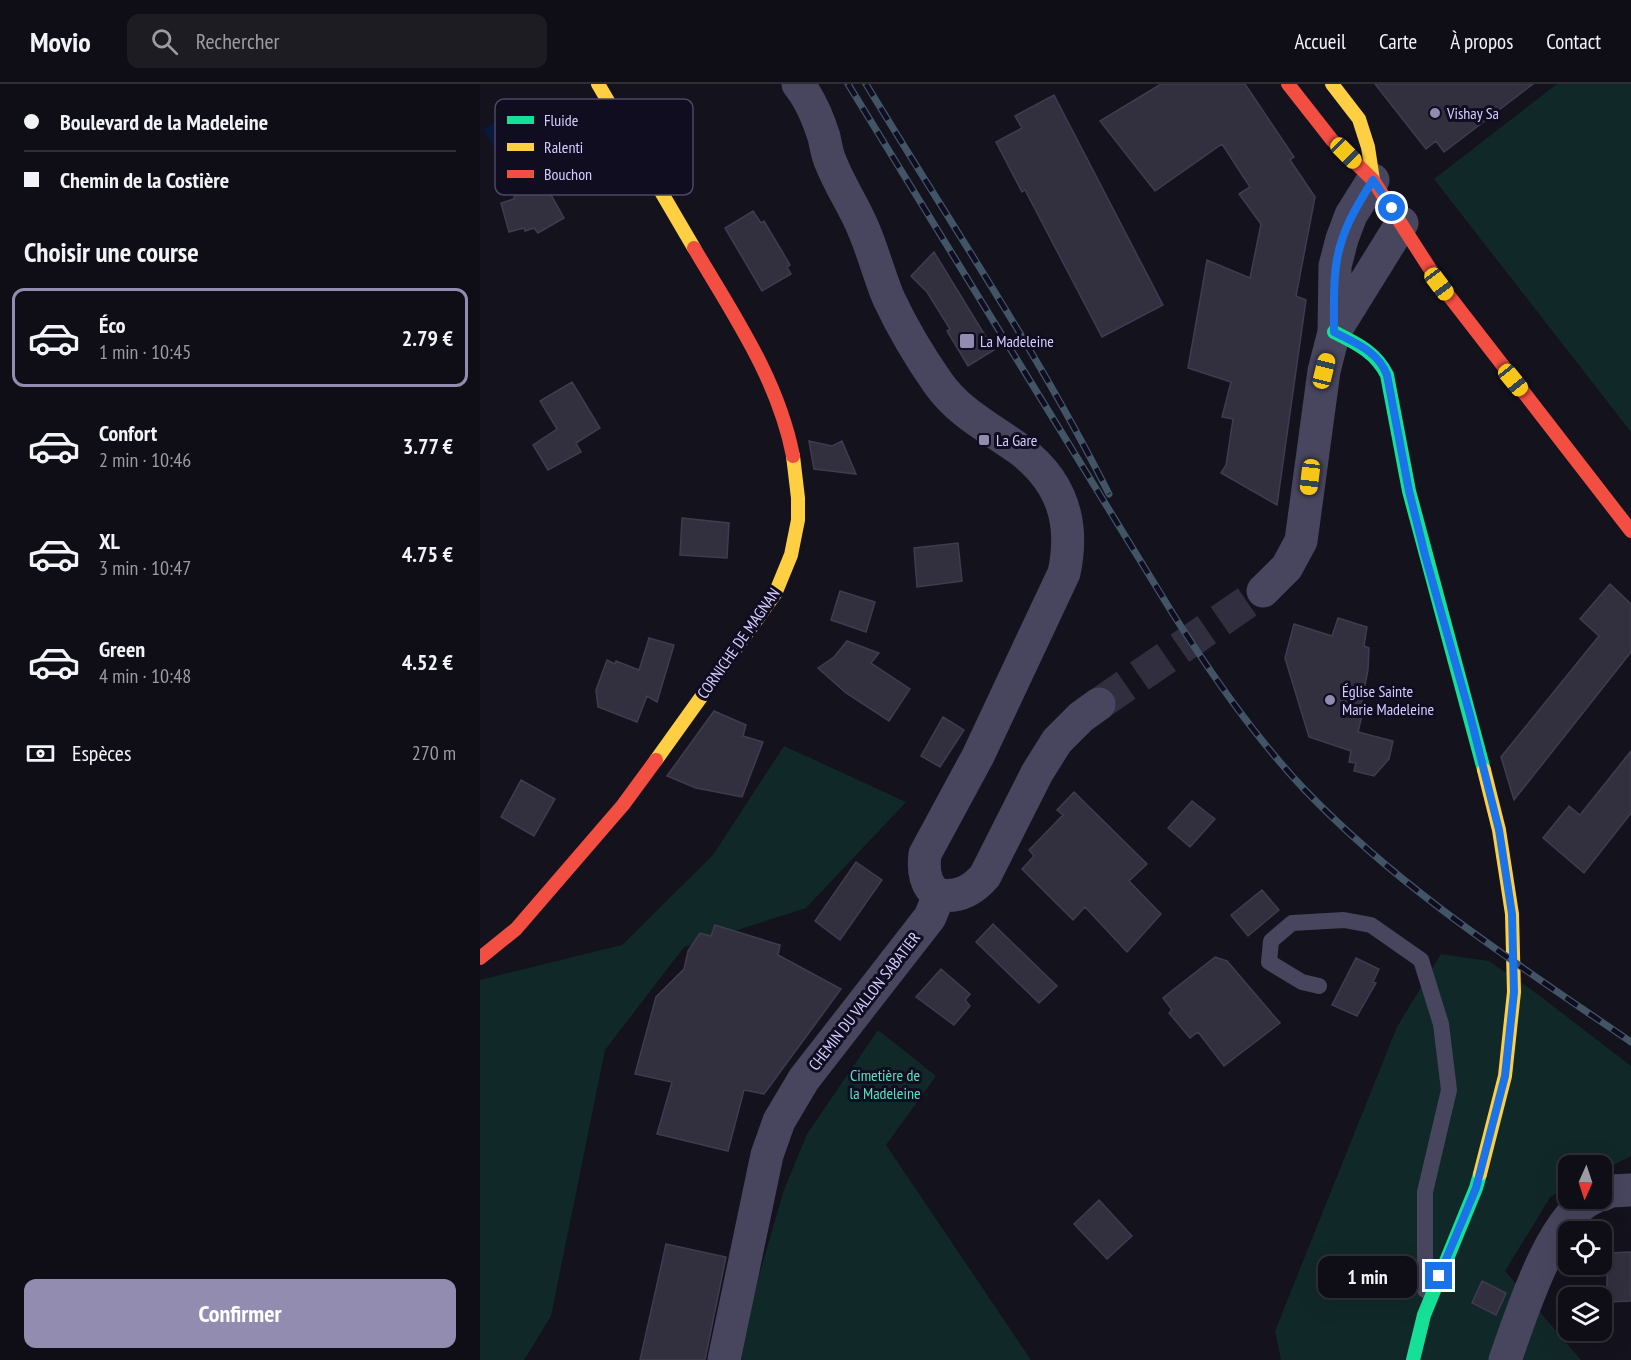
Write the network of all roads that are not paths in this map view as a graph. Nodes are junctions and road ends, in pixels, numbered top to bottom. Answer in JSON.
{"nodes":[{"id":1,"x":598,"y":84,"type":"edge"},
{"id":2,"x":798,"y":84,"type":"edge"},
{"id":3,"x":1288,"y":84,"type":"edge"},
{"id":4,"x":1332,"y":84,"type":"edge"},
{"id":5,"x":607,"y":99,"type":"edge"},
{"id":6,"x":1373,"y":180,"type":"junction"},
{"id":7,"x":663,"y":195,"type":"edge"},
{"id":8,"x":1402,"y":223,"type":"junction"},
{"id":9,"x":1334,"y":332,"type":"junction"},
{"id":10,"x":1631,"y":531,"type":"edge"},
{"id":11,"x":1263,"y":591,"type":"tunnel mouth"},
{"id":12,"x":1100,"y":704,"type":"tunnel mouth"},
{"id":13,"x":939,"y":896,"type":"junction"},
{"id":14,"x":480,"y":958,"type":"edge"},
{"id":15,"x":1319,"y":986,"type":"dead end"},
{"id":16,"x":1631,"y":1190,"type":"edge"},
{"id":17,"x":1612,"y":1191,"type":"edge"},
{"id":18,"x":1578,"y":1209,"type":"edge"},
{"id":19,"x":1424,"y":1314,"type":"junction"},
{"id":20,"x":724,"y":1360,"type":"edge"},
{"id":21,"x":1413,"y":1360,"type":"edge"},
{"id":22,"x":1505,"y":1360,"type":"edge"}],
"edges":[{"from":1,"to":5,"type":"street","name":"CORNICHE DE MAGNAN"},
{"from":2,"to":13,"type":"street"},
{"from":3,"to":6,"type":"street"},
{"from":4,"to":6,"type":"street"},
{"from":6,"to":8,"type":"street"},
{"from":6,"to":9,"type":"street"},
{"from":7,"to":14,"type":"street","name":"CORNICHE DE MAGNAN"},
{"from":8,"to":9,"type":"street"},
{"from":8,"to":10,"type":"street"},
{"from":9,"to":11,"type":"street"},
{"from":9,"to":19,"type":"street"},
{"from":12,"to":13,"type":"street"},
{"from":13,"to":20,"type":"street","name":"CHEMIN DU VALLON SABATIER"},
{"from":15,"to":19,"type":"lane"},
{"from":16,"to":17,"type":"street"},
{"from":18,"to":22,"type":"street"},
{"from":19,"to":21,"type":"street"}]}
